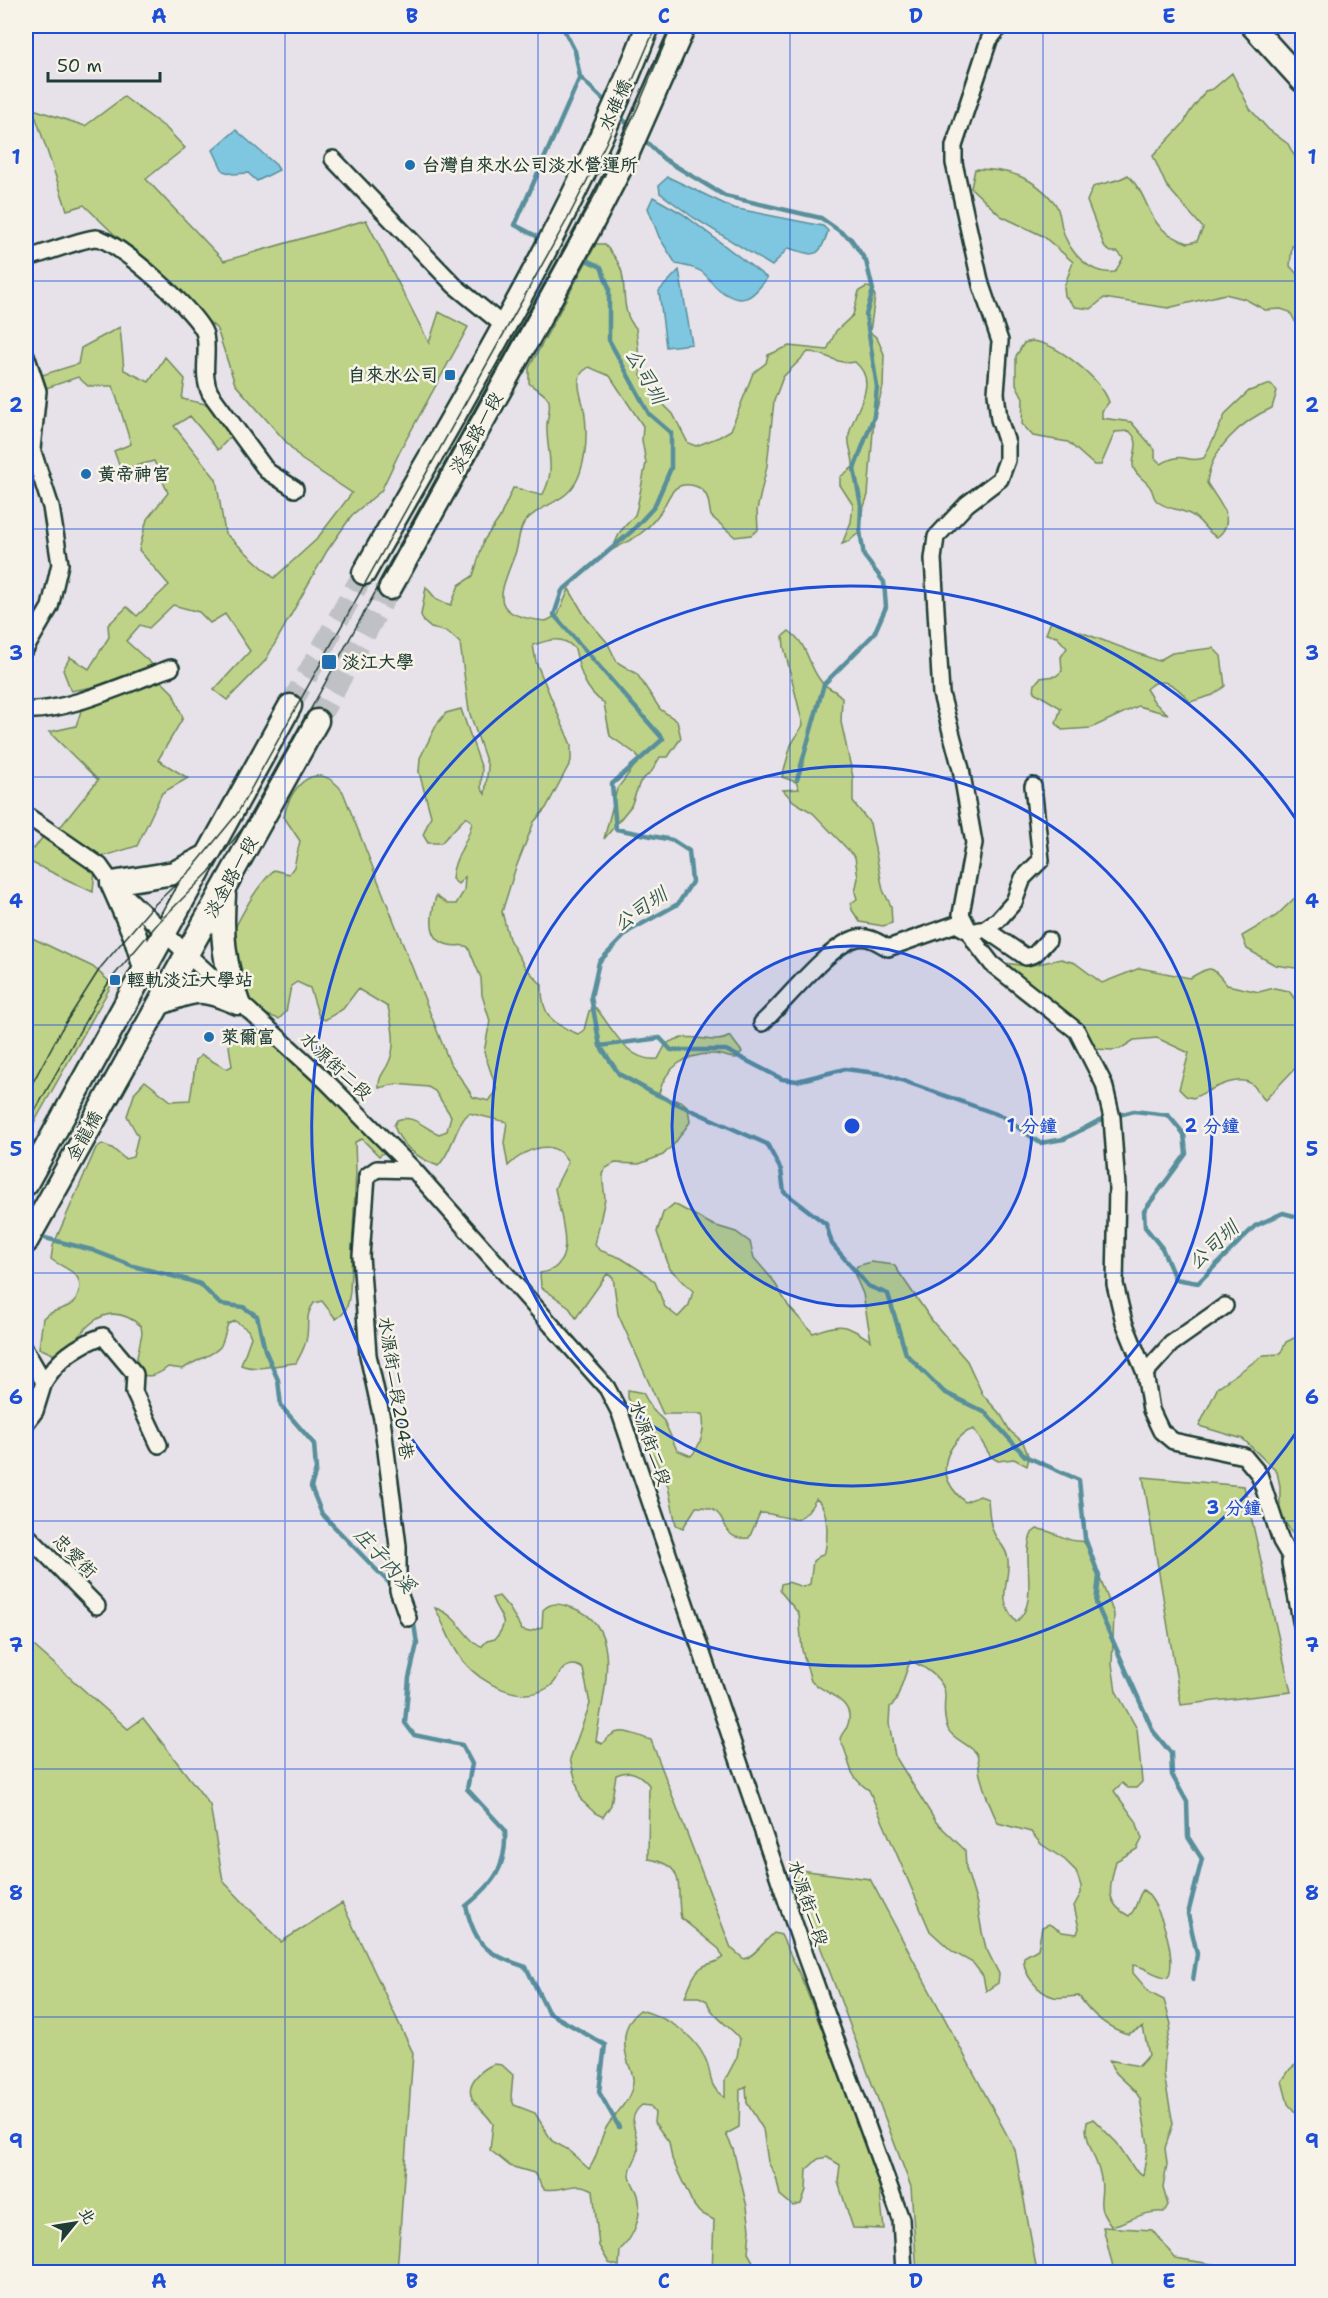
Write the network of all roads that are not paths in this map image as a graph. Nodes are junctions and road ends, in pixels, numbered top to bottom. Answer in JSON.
{"nodes":[{"id":1,"x":648,"y":26,"type":"edge"},
{"id":2,"x":684,"y":26,"type":"edge"},
{"id":3,"x":1000,"y":26,"type":"edge"},
{"id":4,"x":1252,"y":26,"type":"edge"},
{"id":5,"x":1302,"y":81,"type":"edge"},
{"id":6,"x":333,"y":159,"type":"dead end"},
{"id":7,"x":562,"y":220,"type":"joint"},
{"id":8,"x":588,"y":231,"type":"joint"},
{"id":9,"x":26,"y":259,"type":"edge"},
{"id":10,"x":504,"y":326,"type":"junction"},
{"id":11,"x":26,"y":356,"type":"edge"},
{"id":12,"x":295,"y":489,"type":"dead end"},
{"id":13,"x":364,"y":573,"type":"tunnel mouth"},
{"id":14,"x":390,"y":588,"type":"tunnel mouth"},
{"id":15,"x":26,"y":648,"type":"edge"},
{"id":16,"x":171,"y":668,"type":"dead end"},
{"id":17,"x":290,"y":706,"type":"tunnel mouth"},
{"id":18,"x":26,"y":710,"type":"edge"},
{"id":19,"x":317,"y":721,"type":"tunnel mouth"},
{"id":20,"x":1033,"y":786,"type":"dead end"},
{"id":21,"x":26,"y":815,"type":"edge"},
{"id":22,"x":205,"y":857,"type":"junction"},
{"id":23,"x":112,"y":883,"type":"junction"},
{"id":24,"x":225,"y":888,"type":"junction"},
{"id":25,"x":163,"y":931,"type":"junction"},
{"id":26,"x":977,"y":931,"type":"junction"},
{"id":27,"x":1048,"y":940,"type":"dead end"},
{"id":28,"x":187,"y":954,"type":"junction"},
{"id":29,"x":145,"y":968,"type":"junction"},
{"id":30,"x":238,"y":1003,"type":"junction"},
{"id":31,"x":161,"y":1004,"type":"junction"},
{"id":32,"x":117,"y":1015,"type":"joint"},
{"id":33,"x":762,"y":1023,"type":"dead end"},
{"id":34,"x":142,"y":1031,"type":"joint"},
{"id":35,"x":414,"y":1170,"type":"junction"},
{"id":36,"x":26,"y":1184,"type":"edge"},
{"id":37,"x":26,"y":1242,"type":"edge"},
{"id":38,"x":1225,"y":1306,"type":"dead end"},
{"id":39,"x":26,"y":1351,"type":"edge"},
{"id":40,"x":1145,"y":1373,"type":"junction"},
{"id":41,"x":44,"y":1382,"type":"junction"},
{"id":42,"x":26,"y":1423,"type":"edge"},
{"id":43,"x":159,"y":1445,"type":"dead end"},
{"id":44,"x":26,"y":1534,"type":"edge"},
{"id":45,"x":1297,"y":1558,"type":"edge"},
{"id":46,"x":1302,"y":1576,"type":"edge"},
{"id":47,"x":97,"y":1606,"type":"dead end"},
{"id":48,"x":408,"y":1618,"type":"dead end"},
{"id":49,"x":1302,"y":1626,"type":"edge"},
{"id":50,"x":904,"y":2272,"type":"edge"}],
"edges":[{"from":1,"to":7,"type":"main road","name":"水碓橋"},
{"from":2,"to":8,"type":"main road","name":"水碓橋"},
{"from":3,"to":26,"type":"street"},
{"from":4,"to":5,"type":"main road"},
{"from":6,"to":10,"type":"street"},
{"from":7,"to":10,"type":"main road","name":"淡金路一段"},
{"from":8,"to":14,"type":"main road","name":"淡金路一段"},
{"from":9,"to":12,"type":"street"},
{"from":10,"to":13,"type":"main road","name":"淡金路一段"},
{"from":11,"to":15,"type":"street"},
{"from":16,"to":18,"type":"street"},
{"from":17,"to":22,"type":"main road","name":"淡金路一段"},
{"from":19,"to":24,"type":"main road","name":"淡金路一段"},
{"from":20,"to":26,"type":"street"},
{"from":21,"to":23,"type":"street","name":"水源街二段"},
{"from":22,"to":23,"type":"main road"},
{"from":22,"to":25,"type":"main road","name":"淡金路一段"},
{"from":23,"to":25,"type":"street","name":"水源街二段"},
{"from":23,"to":29,"type":"main road"},
{"from":24,"to":28,"type":"main road","name":"淡金路一段"},
{"from":24,"to":30,"type":"main road"},
{"from":25,"to":28,"type":"street","name":"水源街二段"},
{"from":25,"to":29,"type":"main road","name":"淡金路一段"},
{"from":26,"to":27,"type":"street"},
{"from":26,"to":33,"type":"street"},
{"from":26,"to":40,"type":"street"},
{"from":28,"to":30,"type":"street","name":"水源街二段"},
{"from":28,"to":31,"type":"main road","name":"淡金路一段"},
{"from":29,"to":32,"type":"main road","name":"淡金路一段"},
{"from":30,"to":31,"type":"main road"},
{"from":30,"to":35,"type":"street","name":"水源街二段"},
{"from":31,"to":34,"type":"main road","name":"淡金路一段"},
{"from":32,"to":36,"type":"main road","name":"金龍橋"},
{"from":34,"to":37,"type":"main road","name":"金龍橋"},
{"from":35,"to":48,"type":"street","name":"水源街二段204巷"},
{"from":35,"to":50,"type":"street","name":"水源街二段"},
{"from":38,"to":40,"type":"street"},
{"from":39,"to":41,"type":"street"},
{"from":40,"to":45,"type":"street"},
{"from":41,"to":42,"type":"street"},
{"from":41,"to":43,"type":"street"},
{"from":44,"to":47,"type":"street","name":"忠愛街"},
{"from":45,"to":46,"type":"street"},
{"from":45,"to":49,"type":"street"}]}
